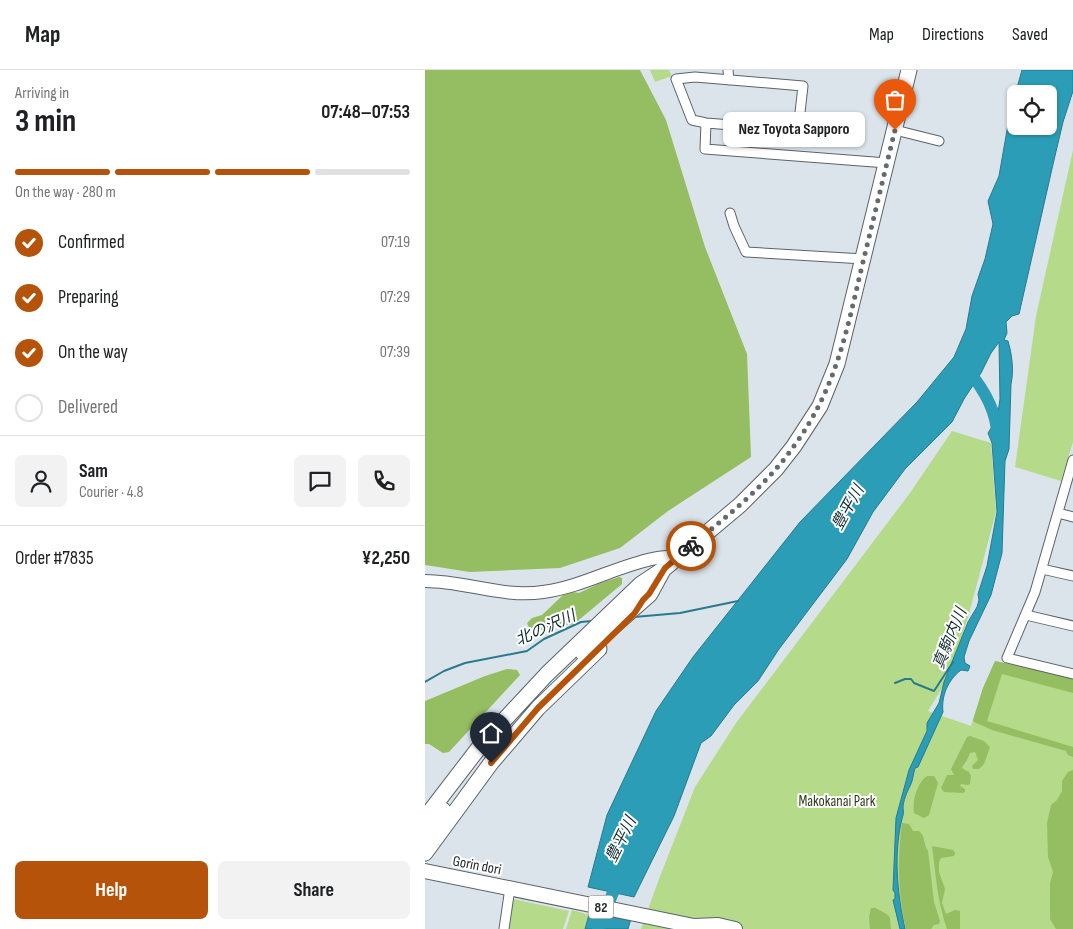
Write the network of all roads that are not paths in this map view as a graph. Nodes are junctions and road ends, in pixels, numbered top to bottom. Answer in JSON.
{"nodes":[{"id":1,"x":727,"y":70,"type":"edge"},
{"id":2,"x":909,"y":70,"type":"edge"},
{"id":3,"x":729,"y":80,"type":"junction"},
{"id":4,"x":706,"y":123,"type":"junction"},
{"id":5,"x":895,"y":130,"type":"junction"},
{"id":6,"x":939,"y":141,"type":"dead end"},
{"id":7,"x":887,"y":163,"type":"junction"},
{"id":8,"x":730,"y":213,"type":"dead end"},
{"id":9,"x":863,"y":259,"type":"junction"},
{"id":10,"x":1073,"y":460,"type":"edge"},
{"id":11,"x":1058,"y":513,"type":"junction"},
{"id":12,"x":1073,"y":517,"type":"edge"},
{"id":13,"x":679,"y":556,"type":"junction"},
{"id":14,"x":1043,"y":569,"type":"junction"},
{"id":15,"x":1073,"y":576,"type":"edge"},
{"id":16,"x":425,"y":581,"type":"edge"},
{"id":17,"x":638,"y":601,"type":"junction"},
{"id":18,"x":611,"y":609,"type":"junction"},
{"id":19,"x":1026,"y":615,"type":"junction"},
{"id":20,"x":1073,"y":626,"type":"edge"},
{"id":21,"x":1073,"y":674,"type":"edge"},
{"id":22,"x":425,"y":802,"type":"edge"},
{"id":23,"x":425,"y":818,"type":"edge"},
{"id":24,"x":425,"y":836,"type":"edge"},
{"id":25,"x":425,"y":853,"type":"edge"},
{"id":26,"x":425,"y":871,"type":"edge"},
{"id":27,"x":517,"y":890,"type":"junction"},
{"id":28,"x":703,"y":928,"type":"edge"},
{"id":29,"x":504,"y":929,"type":"edge"},
{"id":30,"x":735,"y":929,"type":"edge"}],
"edges":[{"from":1,"to":3,"type":"street"},
{"from":2,"to":5,"type":"highway"},
{"from":3,"to":4,"type":"street"},
{"from":3,"to":4,"type":"street"},
{"from":4,"to":7,"type":"street"},
{"from":5,"to":6,"type":"street"},
{"from":5,"to":7,"type":"highway"},
{"from":7,"to":9,"type":"highway"},
{"from":8,"to":9,"type":"street"},
{"from":9,"to":13,"type":"highway"},
{"from":10,"to":11,"type":"street"},
{"from":11,"to":12,"type":"street"},
{"from":11,"to":14,"type":"street"},
{"from":13,"to":16,"type":"street"},
{"from":13,"to":17,"type":"highway"},
{"from":14,"to":15,"type":"street"},
{"from":14,"to":19,"type":"street"},
{"from":17,"to":18,"type":"highway"},
{"from":17,"to":24,"type":"highway"},
{"from":17,"to":25,"type":"highway"},
{"from":18,"to":22,"type":"highway"},
{"from":18,"to":23,"type":"highway"},
{"from":19,"to":20,"type":"street"},
{"from":19,"to":21,"type":"street"},
{"from":26,"to":27,"type":"main road","name":"Gorin dori","number":"82"},
{"from":27,"to":28,"type":"main road","number":"82"},
{"from":27,"to":29,"type":"street"},
{"from":28,"to":30,"type":"main road","number":"82"}]}
